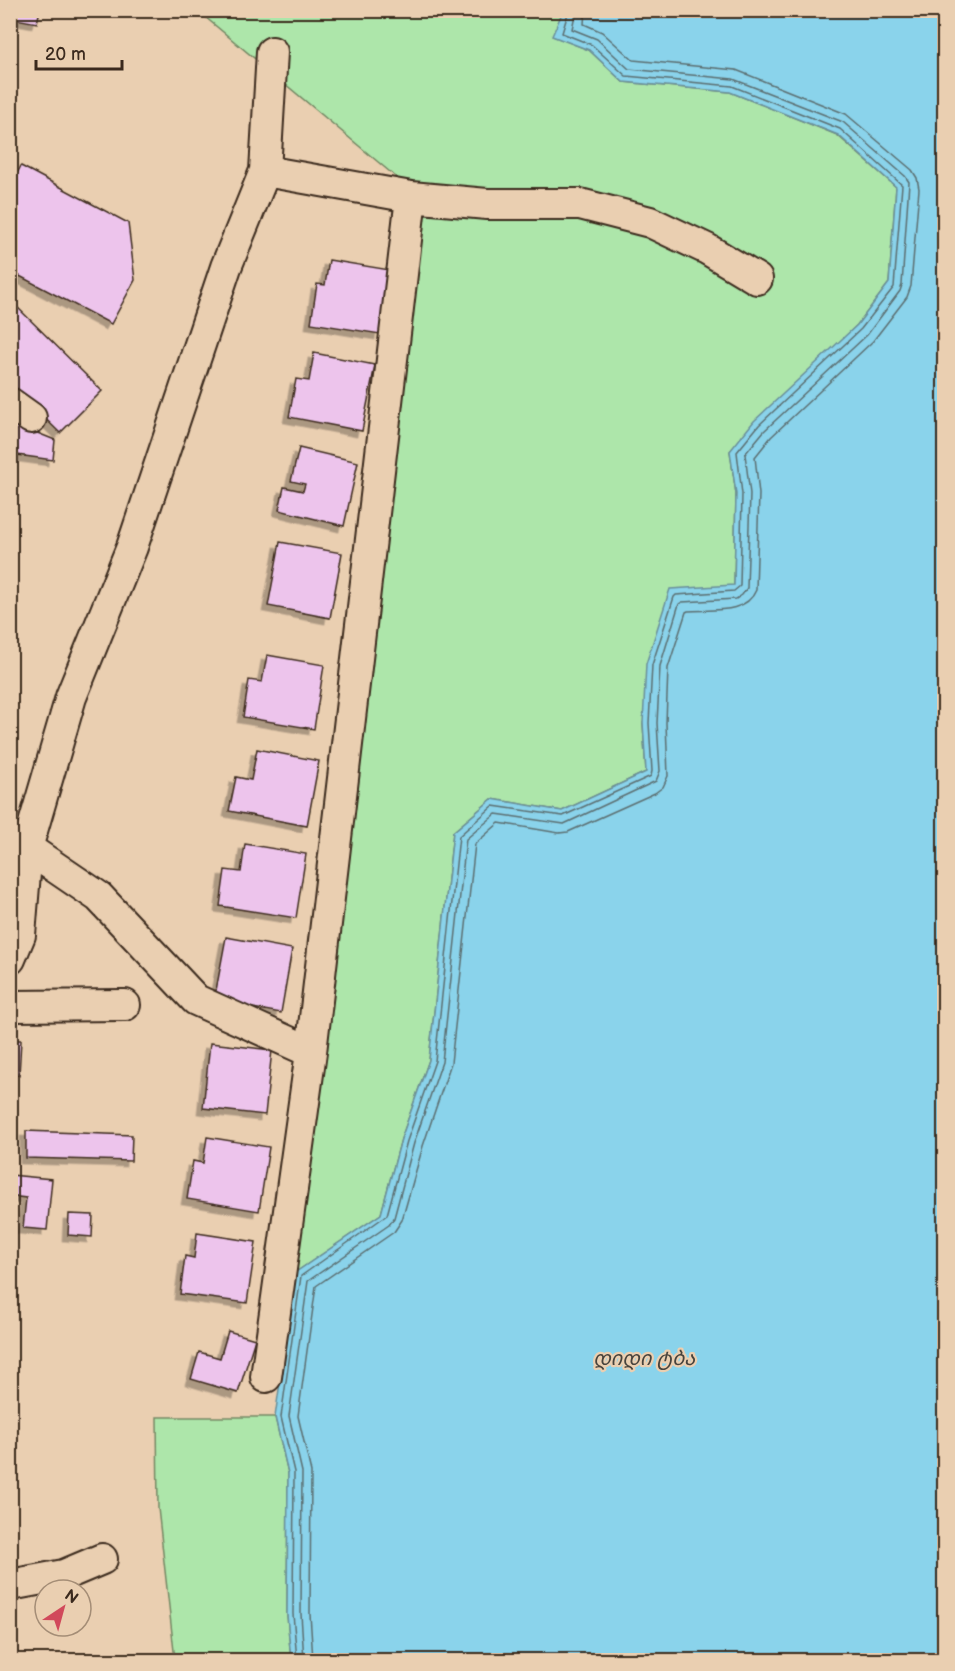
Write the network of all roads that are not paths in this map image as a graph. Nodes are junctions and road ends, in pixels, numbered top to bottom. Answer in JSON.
{"nodes":[{"id":1,"x":272,"y":52,"type":"dead end"},
{"id":2,"x":265,"y":171,"type":"junction"},
{"id":3,"x":411,"y":197,"type":"junction"},
{"id":4,"x":756,"y":279,"type":"dead end"},
{"id":5,"x":19,"y":848,"type":"edge"},
{"id":6,"x":10,"y":958,"type":"edge"},
{"id":7,"x":125,"y":1005,"type":"dead end"},
{"id":8,"x":10,"y":1006,"type":"edge"},
{"id":9,"x":311,"y":1052,"type":"junction"},
{"id":10,"x":266,"y":1377,"type":"dead end"},
{"id":11,"x":102,"y":1559,"type":"dead end"},
{"id":12,"x":10,"y":1585,"type":"edge"}],
"edges":[{"from":1,"to":2,"type":"street"},
{"from":2,"to":3,"type":"street"},
{"from":2,"to":5,"type":"street"},
{"from":3,"to":4,"type":"street"},
{"from":3,"to":9,"type":"street"},
{"from":5,"to":6,"type":"street"},
{"from":5,"to":9,"type":"street"},
{"from":7,"to":8,"type":"street"},
{"from":9,"to":10,"type":"street"},
{"from":11,"to":12,"type":"street"}]}
